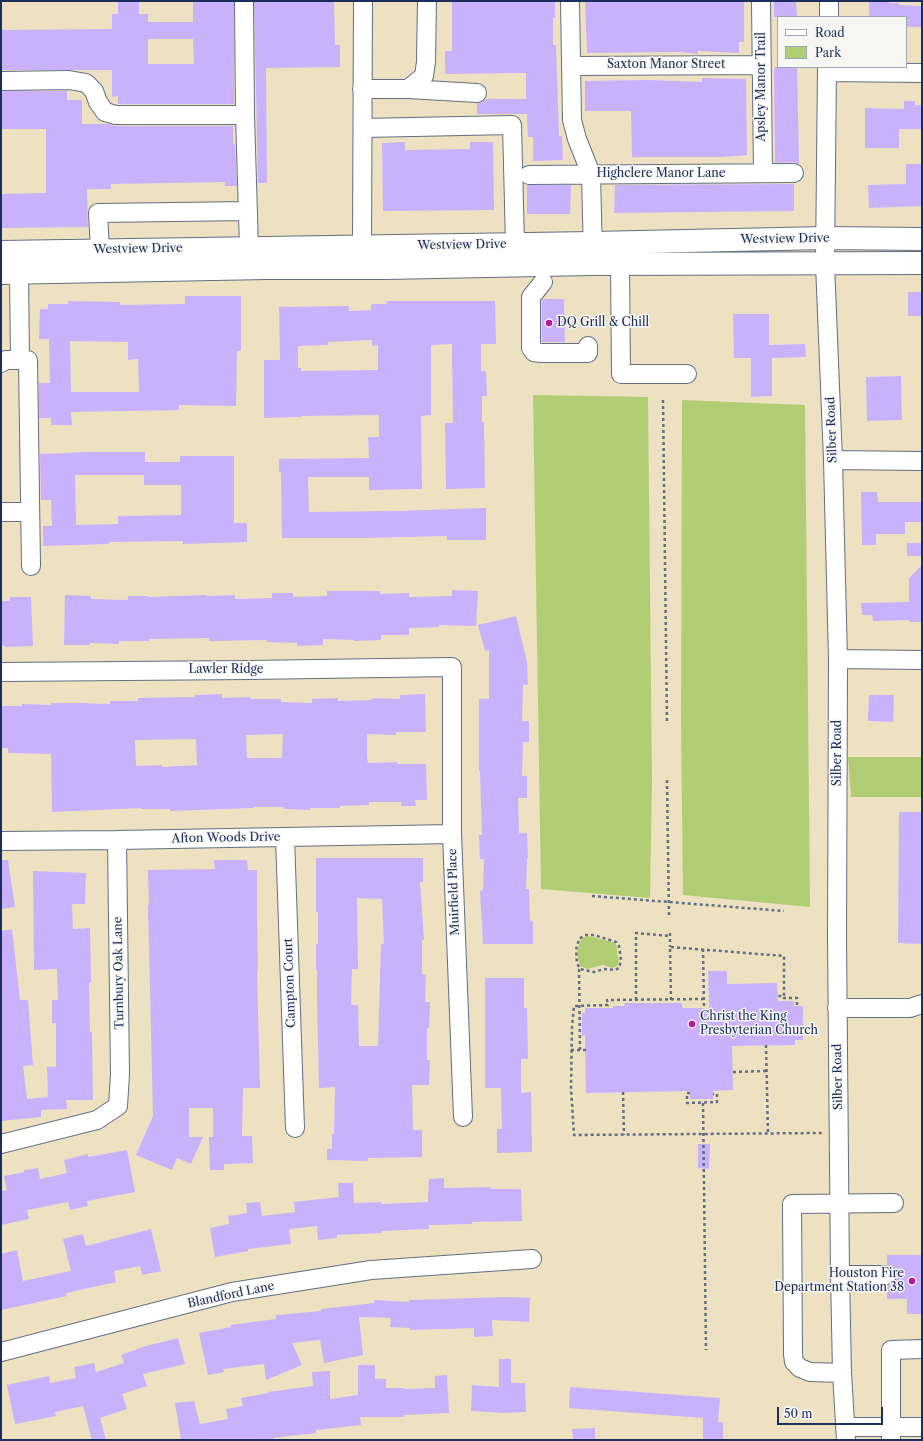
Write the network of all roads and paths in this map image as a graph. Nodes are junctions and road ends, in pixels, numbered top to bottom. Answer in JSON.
{"nodes":[{"id":1,"x":244,"y":1,"type":"edge"},
{"id":2,"x":364,"y":1,"type":"edge"},
{"id":3,"x":427,"y":1,"type":"edge"},
{"id":4,"x":570,"y":1,"type":"edge"},
{"id":5,"x":761,"y":1,"type":"edge"},
{"id":6,"x":829,"y":1,"type":"edge"},
{"id":7,"x":829,"y":16,"type":"edge"},
{"id":8,"x":762,"y":65,"type":"junction"},
{"id":9,"x":571,"y":66,"type":"junction"},
{"id":10,"x":827,"y":70,"type":"edge"},
{"id":11,"x":922,"y":73,"type":"edge"},
{"id":12,"x":1,"y":81,"type":"edge"},
{"id":13,"x":362,"y":89,"type":"junction"},
{"id":14,"x":408,"y":89,"type":"junction"},
{"id":15,"x":477,"y":92,"type":"dead end"},
{"id":16,"x":245,"y":115,"type":"junction"},
{"id":17,"x":363,"y":128,"type":"junction"},
{"id":18,"x":763,"y":173,"type":"junction"},
{"id":19,"x":794,"y":173,"type":"dead end"},
{"id":20,"x":591,"y":174,"type":"junction"},
{"id":21,"x":529,"y":175,"type":"dead end"},
{"id":22,"x":248,"y":211,"type":"junction"},
{"id":23,"x":826,"y":238,"type":"junction"},
{"id":24,"x":922,"y":239,"type":"edge"},
{"id":25,"x":515,"y":244,"type":"junction"},
{"id":26,"x":362,"y":247,"type":"junction"},
{"id":27,"x":100,"y":250,"type":"junction"},
{"id":28,"x":1,"y":252,"type":"edge"},
{"id":29,"x":593,"y":254,"type":"junction"},
{"id":30,"x":261,"y":255,"type":"junction"},
{"id":31,"x":922,"y":263,"type":"edge"},
{"id":32,"x":620,"y":264,"type":"junction"},
{"id":33,"x":825,"y":264,"type":"junction"},
{"id":34,"x":19,"y":267,"type":"edge"},
{"id":35,"x":543,"y":282,"type":"dead end"},
{"id":36,"x":588,"y":346,"type":"dead end"},
{"id":37,"x":20,"y":360,"type":"junction"},
{"id":38,"x":1,"y":363,"type":"edge"},
{"id":39,"x":687,"y":374,"type":"dead end"},
{"id":40,"x":663,"y":400,"type":"dead end"},
{"id":41,"x":833,"y":460,"type":"junction"},
{"id":42,"x":922,"y":461,"type":"edge"},
{"id":43,"x":1,"y":512,"type":"edge"},
{"id":44,"x":30,"y":512,"type":"junction"},
{"id":45,"x":31,"y":566,"type":"dead end"},
{"id":46,"x":838,"y":659,"type":"junction"},
{"id":47,"x":922,"y":660,"type":"edge"},
{"id":48,"x":452,"y":667,"type":"joint"},
{"id":49,"x":1,"y":672,"type":"edge"},
{"id":50,"x":667,"y":723,"type":"dead end"},
{"id":51,"x":667,"y":780,"type":"dead end"},
{"id":52,"x":452,"y":834,"type":"junction"},
{"id":53,"x":286,"y":837,"type":"junction"},
{"id":54,"x":117,"y":840,"type":"junction"},
{"id":55,"x":1,"y":841,"type":"edge"},
{"id":56,"x":592,"y":896,"type":"dead end"},
{"id":57,"x":669,"y":902,"type":"junction"},
{"id":58,"x":784,"y":911,"type":"dead end"},
{"id":59,"x":669,"y":916,"type":"dead end"},
{"id":60,"x":670,"y":947,"type":"junction"},
{"id":61,"x":703,"y":949,"type":"junction"},
{"id":62,"x":580,"y":969,"type":"junction"},
{"id":63,"x":778,"y":996,"type":"dead end"},
{"id":64,"x":784,"y":996,"type":"junction"},
{"id":65,"x":704,"y":999,"type":"junction"},
{"id":66,"x":636,"y":1000,"type":"junction"},
{"id":67,"x":671,"y":1000,"type":"junction"},
{"id":68,"x":579,"y":1006,"type":"junction"},
{"id":69,"x":797,"y":1006,"type":"dead end"},
{"id":70,"x":704,"y":1008,"type":"dead end"},
{"id":71,"x":837,"y":1008,"type":"junction"},
{"id":72,"x":918,"y":1008,"type":"edge"},
{"id":73,"x":766,"y":1045,"type":"dead end"},
{"id":74,"x":571,"y":1050,"type":"junction"},
{"id":75,"x":580,"y":1050,"type":"junction"},
{"id":76,"x":588,"y":1050,"type":"dead end"},
{"id":77,"x":766,"y":1071,"type":"junction"},
{"id":78,"x":733,"y":1072,"type":"dead end"},
{"id":79,"x":623,"y":1092,"type":"dead end"},
{"id":80,"x":690,"y":1093,"type":"dead end"},
{"id":81,"x":713,"y":1094,"type":"dead end"},
{"id":82,"x":703,"y":1103,"type":"junction"},
{"id":83,"x":463,"y":1117,"type":"dead end"},
{"id":84,"x":295,"y":1128,"type":"dead end"},
{"id":85,"x":822,"y":1133,"type":"dead end"},
{"id":86,"x":703,"y":1134,"type":"junction"},
{"id":87,"x":768,"y":1134,"type":"junction"},
{"id":88,"x":624,"y":1135,"type":"junction"},
{"id":89,"x":1,"y":1144,"type":"edge"},
{"id":90,"x":840,"y":1203,"type":"junction"},
{"id":91,"x":894,"y":1203,"type":"dead end"},
{"id":92,"x":532,"y":1258,"type":"dead end"},
{"id":93,"x":840,"y":1275,"type":"junction"},
{"id":94,"x":887,"y":1275,"type":"dead end"},
{"id":95,"x":922,"y":1349,"type":"edge"},
{"id":96,"x":706,"y":1350,"type":"dead end"},
{"id":97,"x":1,"y":1352,"type":"edge"},
{"id":98,"x":842,"y":1373,"type":"junction"},
{"id":99,"x":922,"y":1427,"type":"edge"},
{"id":100,"x":891,"y":1433,"type":"edge"},
{"id":101,"x":846,"y":1434,"type":"edge"}],
"edges":[{"from":1,"to":16,"type":"street"},
{"from":2,"to":13,"type":"street"},
{"from":3,"to":14,"type":"street"},
{"from":4,"to":9,"type":"street"},
{"from":5,"to":8,"type":"street","name":"Apsley Manor Trail"},
{"from":6,"to":7,"type":"street"},
{"from":8,"to":9,"type":"street","name":"Saxton Manor Street"},
{"from":8,"to":18,"type":"street","name":"Apsley Manor Trail"},
{"from":9,"to":20,"type":"street"},
{"from":10,"to":11,"type":"street"},
{"from":10,"to":23,"type":"street","name":"Silber Road"},
{"from":12,"to":16,"type":"street"},
{"from":13,"to":14,"type":"street"},
{"from":13,"to":17,"type":"street"},
{"from":14,"to":15,"type":"street"},
{"from":16,"to":22,"type":"street"},
{"from":17,"to":25,"type":"street"},
{"from":17,"to":26,"type":"street"},
{"from":18,"to":19,"type":"street","name":"Highclere Manor Lane"},
{"from":18,"to":20,"type":"street","name":"Highclere Manor Lane"},
{"from":20,"to":21,"type":"street","name":"Highclere Manor Lane"},
{"from":20,"to":29,"type":"street"},
{"from":22,"to":27,"type":"street"},
{"from":22,"to":30,"type":"street"},
{"from":23,"to":24,"type":"main road","name":"Westview Drive"},
{"from":23,"to":29,"type":"main road","name":"Westview Drive"},
{"from":23,"to":33,"type":"street","name":"Silber Road"},
{"from":25,"to":26,"type":"main road","name":"Westview Drive"},
{"from":25,"to":29,"type":"main road","name":"Westview Drive"},
{"from":26,"to":30,"type":"main road","name":"Westview Drive"},
{"from":27,"to":30,"type":"main road","name":"Westview Drive"},
{"from":27,"to":34,"type":"main road","name":"Westview Drive"},
{"from":28,"to":34,"type":"main road","name":"Westview Drive"},
{"from":29,"to":30,"type":"main road","name":"Westview Drive"},
{"from":29,"to":32,"type":"main road","name":"Westview Drive"},
{"from":30,"to":34,"type":"main road","name":"Westview Drive"},
{"from":31,"to":33,"type":"main road","name":"Westview Drive"},
{"from":32,"to":33,"type":"main road","name":"Westview Drive"},
{"from":32,"to":39,"type":"street"},
{"from":33,"to":41,"type":"street","name":"Silber Road"},
{"from":34,"to":37,"type":"street"},
{"from":35,"to":36,"type":"street"},
{"from":37,"to":38,"type":"street"},
{"from":37,"to":44,"type":"street"},
{"from":40,"to":50,"type":"path"},
{"from":41,"to":42,"type":"street"},
{"from":41,"to":46,"type":"street","name":"Silber Road"},
{"from":43,"to":44,"type":"street"},
{"from":44,"to":45,"type":"street"},
{"from":46,"to":47,"type":"street"},
{"from":46,"to":71,"type":"street","name":"Silber Road"},
{"from":48,"to":49,"type":"street","name":"Lawler Ridge"},
{"from":48,"to":52,"type":"street","name":"Muirfield Place"},
{"from":51,"to":57,"type":"path"},
{"from":52,"to":53,"type":"street","name":"Afton Woods Drive"},
{"from":52,"to":83,"type":"street","name":"Muirfield Place"},
{"from":53,"to":54,"type":"street","name":"Afton Woods Drive"},
{"from":53,"to":84,"type":"street","name":"Campton Court"},
{"from":54,"to":55,"type":"street","name":"Afton Woods Drive"},
{"from":54,"to":89,"type":"street","name":"Turnbury Oak Lane"},
{"from":56,"to":57,"type":"path"},
{"from":57,"to":58,"type":"path"},
{"from":57,"to":59,"type":"path"},
{"from":60,"to":61,"type":"path"},
{"from":60,"to":66,"type":"path"},
{"from":60,"to":67,"type":"path"},
{"from":61,"to":64,"type":"path"},
{"from":61,"to":65,"type":"path"},
{"from":62,"to":62,"type":"path"},
{"from":62,"to":68,"type":"path"},
{"from":63,"to":64,"type":"path"},
{"from":64,"to":69,"type":"path"},
{"from":65,"to":67,"type":"path"},
{"from":65,"to":70,"type":"path"},
{"from":66,"to":67,"type":"path"},
{"from":66,"to":68,"type":"path"},
{"from":68,"to":74,"type":"path"},
{"from":68,"to":75,"type":"path"},
{"from":71,"to":72,"type":"street"},
{"from":71,"to":90,"type":"street","name":"Silber Road"},
{"from":73,"to":77,"type":"path"},
{"from":74,"to":75,"type":"path"},
{"from":74,"to":88,"type":"path"},
{"from":75,"to":76,"type":"path"},
{"from":77,"to":78,"type":"path"},
{"from":77,"to":87,"type":"path"},
{"from":79,"to":88,"type":"path"},
{"from":80,"to":82,"type":"path"},
{"from":81,"to":82,"type":"path"},
{"from":82,"to":86,"type":"path"},
{"from":85,"to":87,"type":"path"},
{"from":86,"to":87,"type":"path"},
{"from":86,"to":88,"type":"path"},
{"from":86,"to":96,"type":"path"},
{"from":90,"to":91,"type":"street"},
{"from":90,"to":93,"type":"street","name":"Silber Road"},
{"from":90,"to":98,"type":"street"},
{"from":92,"to":97,"type":"street","name":"Blandford Lane"},
{"from":93,"to":94,"type":"street"},
{"from":93,"to":98,"type":"street","name":"Silber Road"},
{"from":95,"to":100,"type":"street"},
{"from":98,"to":101,"type":"street","name":"Silber Road"},
{"from":99,"to":100,"type":"street"},
{"from":100,"to":101,"type":"street"}]}
